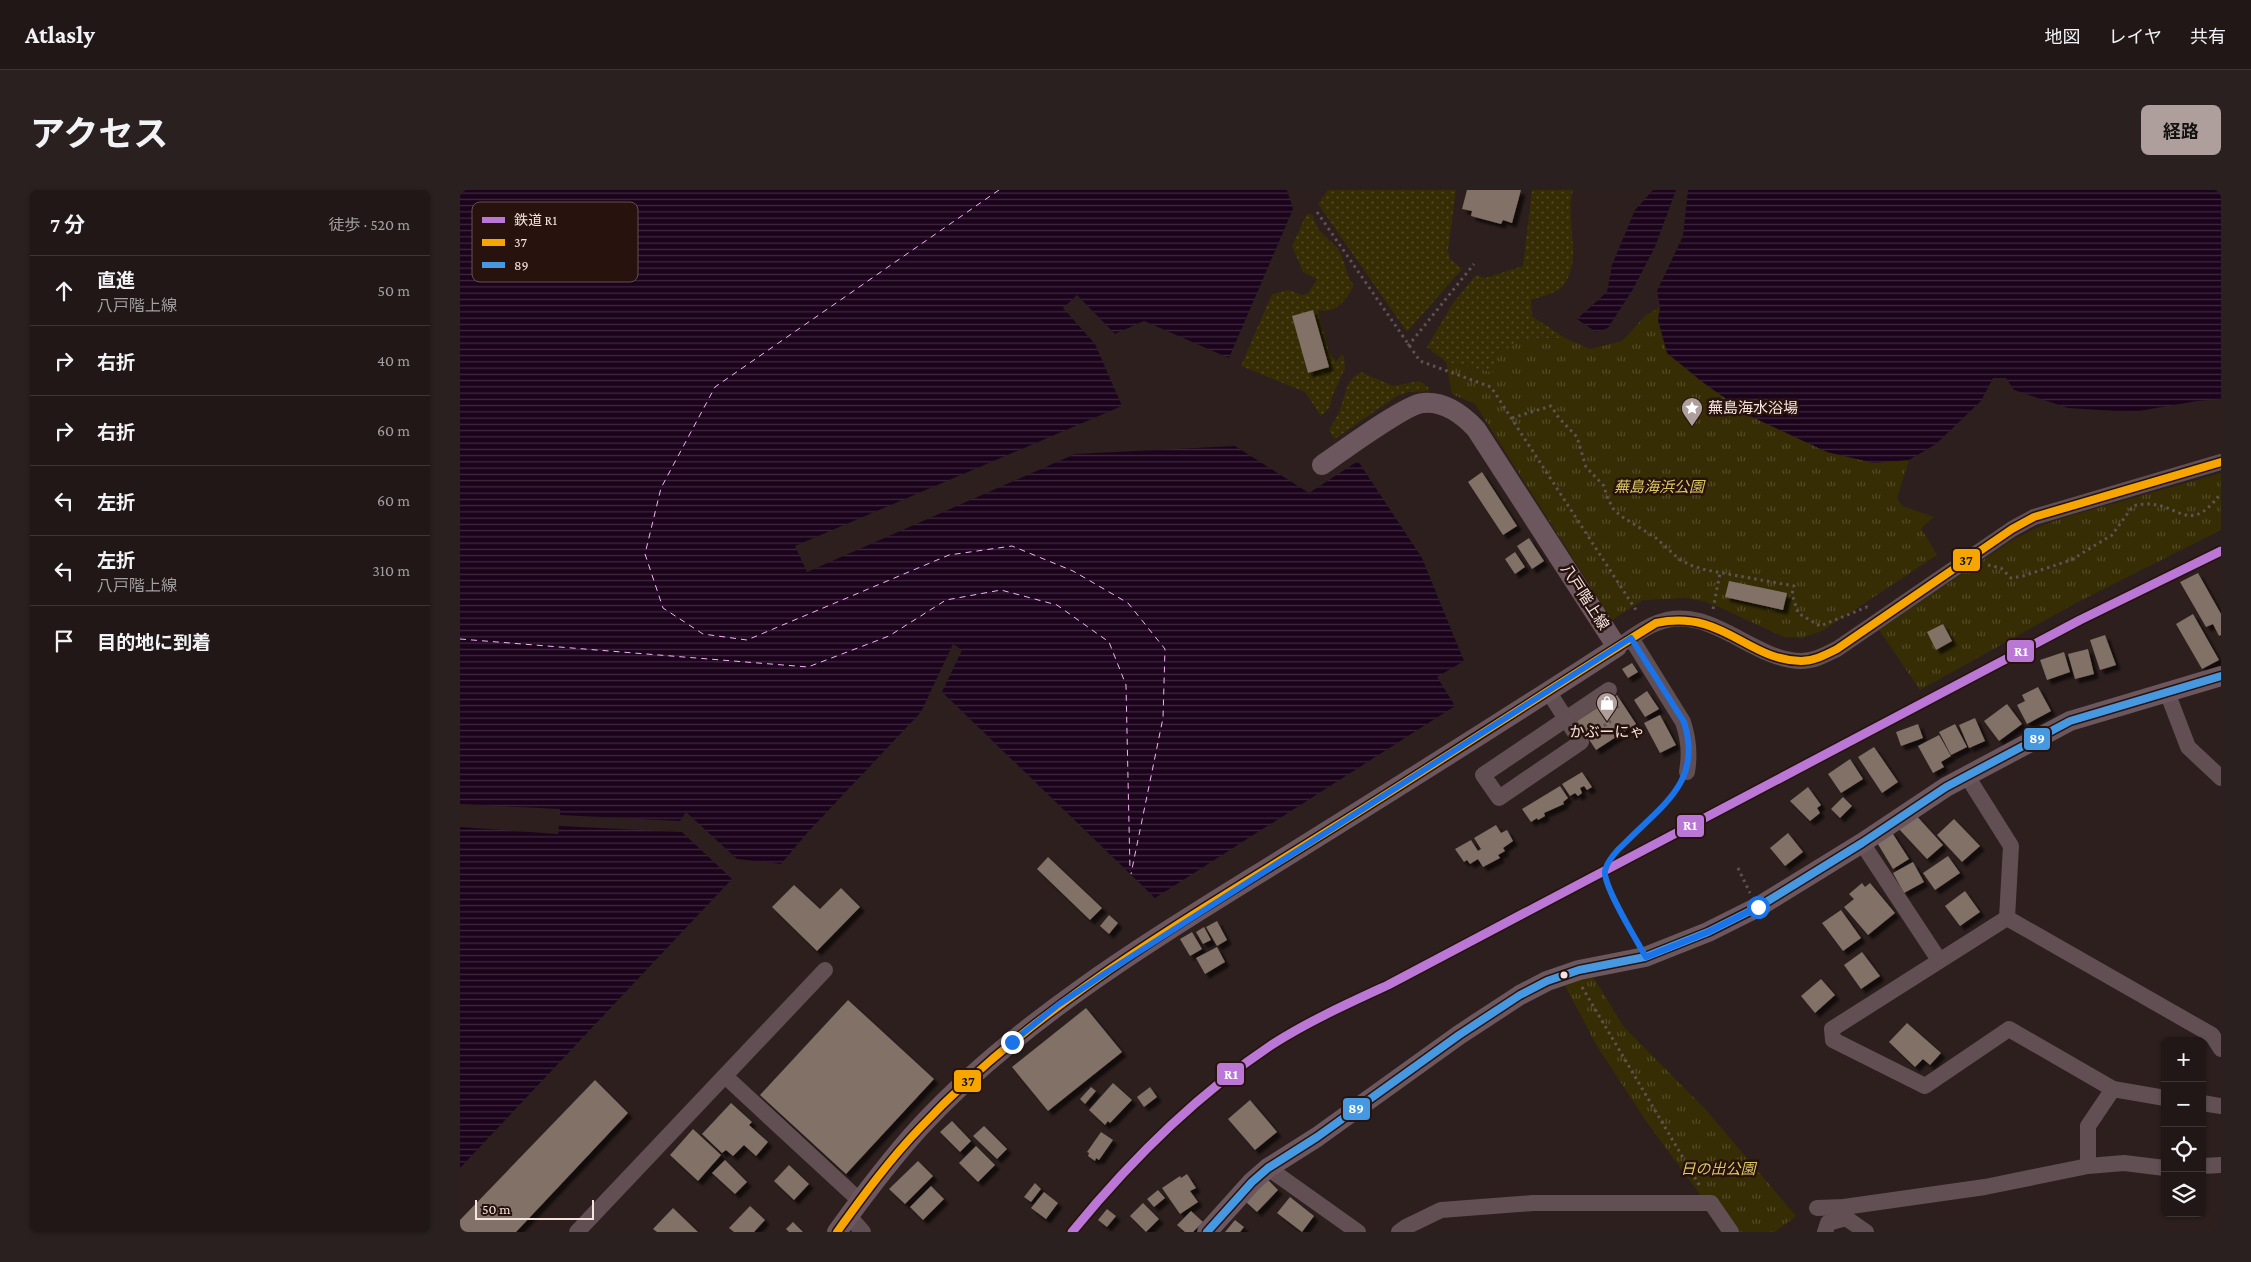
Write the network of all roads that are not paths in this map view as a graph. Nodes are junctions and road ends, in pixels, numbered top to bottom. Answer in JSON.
{"nodes":[{"id":1,"x":2221,"y":462,"type":"edge"},
{"id":2,"x":1322,"y":465,"type":"dead end"},
{"id":3,"x":1624,"y":642,"type":"junction"},
{"id":4,"x":2221,"y":676,"type":"edge"},
{"id":5,"x":1548,"y":691,"type":"junction"},
{"id":6,"x":2167,"y":692,"type":"junction"},
{"id":7,"x":1602,"y":695,"type":"road end"},
{"id":8,"x":1566,"y":720,"type":"junction"},
{"id":9,"x":1686,"y":772,"type":"road end"},
{"id":10,"x":1967,"y":776,"type":"junction"},
{"id":11,"x":2221,"y":778,"type":"edge"},
{"id":12,"x":1862,"y":843,"type":"junction"},
{"id":13,"x":2007,"y":918,"type":"junction"},
{"id":14,"x":1939,"y":960,"type":"junction"},
{"id":15,"x":825,"y":970,"type":"dead end"},
{"id":16,"x":2221,"y":1049,"type":"edge"},
{"id":17,"x":725,"y":1076,"type":"junction"},
{"id":18,"x":2113,"y":1089,"type":"junction"},
{"id":19,"x":2161,"y":1097,"type":"edge"},
{"id":20,"x":2206,"y":1104,"type":"edge"},
{"id":21,"x":2221,"y":1106,"type":"edge"},
{"id":22,"x":2221,"y":1165,"type":"edge"},
{"id":23,"x":2088,"y":1166,"type":"junction"},
{"id":24,"x":2206,"y":1166,"type":"edge"},
{"id":25,"x":1268,"y":1168,"type":"junction"},
{"id":26,"x":2161,"y":1168,"type":"edge"},
{"id":27,"x":1817,"y":1208,"type":"dead end"},
{"id":28,"x":1845,"y":1212,"type":"junction"},
{"id":29,"x":848,"y":1216,"type":"edge"},
{"id":30,"x":577,"y":1232,"type":"edge"},
{"id":31,"x":863,"y":1232,"type":"edge"},
{"id":32,"x":1207,"y":1232,"type":"edge"},
{"id":33,"x":1358,"y":1232,"type":"edge"},
{"id":34,"x":1399,"y":1232,"type":"edge"},
{"id":35,"x":1732,"y":1232,"type":"edge"},
{"id":36,"x":1825,"y":1232,"type":"edge"},
{"id":37,"x":1866,"y":1232,"type":"edge"}],
"edges":[{"from":1,"to":3,"type":"street"},
{"from":2,"to":3,"type":"main road","name":"八戸階上線"},
{"from":3,"to":5,"type":"main road","name":"八戸階上線"},
{"from":3,"to":9,"type":"street"},
{"from":4,"to":6,"type":"main road"},
{"from":5,"to":8,"type":"street"},
{"from":5,"to":29,"type":"main road","name":"八戸階上線"},
{"from":6,"to":10,"type":"main road"},
{"from":6,"to":11,"type":"street"},
{"from":7,"to":8,"type":"street"},
{"from":8,"to":8,"type":"street"},
{"from":10,"to":12,"type":"main road"},
{"from":10,"to":13,"type":"street"},
{"from":12,"to":14,"type":"street"},
{"from":12,"to":25,"type":"main road"},
{"from":13,"to":14,"type":"street"},
{"from":13,"to":16,"type":"street"},
{"from":14,"to":18,"type":"street"},
{"from":15,"to":17,"type":"street"},
{"from":17,"to":29,"type":"street"},
{"from":17,"to":30,"type":"street"},
{"from":18,"to":19,"type":"street"},
{"from":18,"to":23,"type":"street"},
{"from":20,"to":21,"type":"street"},
{"from":22,"to":24,"type":"street"},
{"from":23,"to":26,"type":"street"},
{"from":23,"to":28,"type":"street"},
{"from":25,"to":32,"type":"main road"},
{"from":25,"to":33,"type":"street"},
{"from":27,"to":28,"type":"street"},
{"from":28,"to":36,"type":"street"},
{"from":28,"to":37,"type":"street"},
{"from":29,"to":31,"type":"street"},
{"from":34,"to":35,"type":"street"}]}
